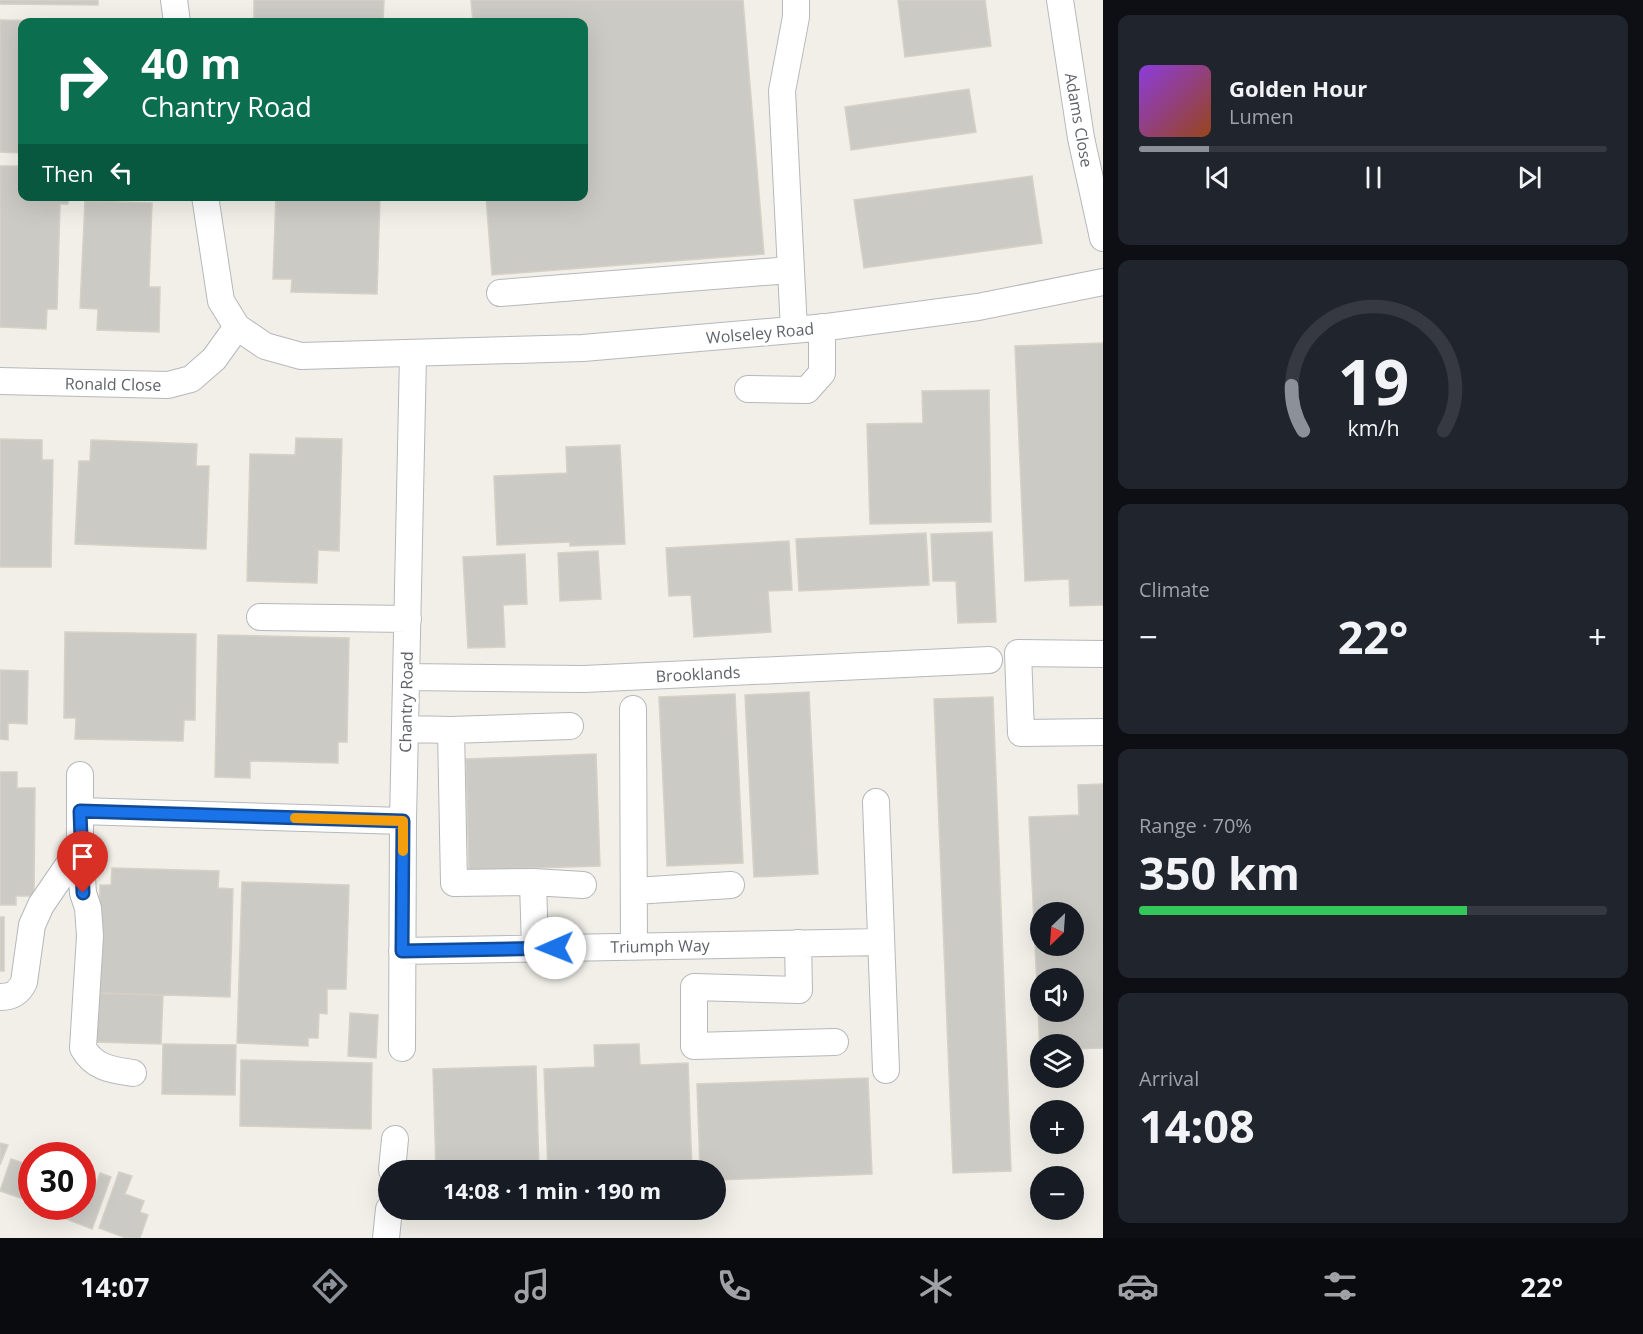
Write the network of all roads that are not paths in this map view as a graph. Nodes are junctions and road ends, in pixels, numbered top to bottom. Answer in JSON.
{"nodes":[{"id":1,"x":174,"y":0,"type":"edge"},
{"id":2,"x":796,"y":0,"type":"edge"},
{"id":3,"x":1060,"y":0,"type":"edge"},
{"id":4,"x":176,"y":18,"type":"edge"},
{"id":5,"x":205,"y":201,"type":"edge"},
{"id":6,"x":1103,"y":238,"type":"edge"},
{"id":7,"x":790,"y":270,"type":"junction"},
{"id":8,"x":1103,"y":282,"type":"edge"},
{"id":9,"x":500,"y":293,"type":"dead end"},
{"id":10,"x":237,"y":327,"type":"junction"},
{"id":11,"x":822,"y":327,"type":"junction"},
{"id":12,"x":794,"y":330,"type":"junction"},
{"id":13,"x":413,"y":355,"type":"junction"},
{"id":14,"x":0,"y":381,"type":"edge"},
{"id":15,"x":748,"y":389,"type":"dead end"},
{"id":16,"x":260,"y":617,"type":"dead end"},
{"id":17,"x":408,"y":619,"type":"junction"},
{"id":18,"x":1103,"y":654,"type":"edge"},
{"id":19,"x":989,"y":660,"type":"dead end"},
{"id":20,"x":407,"y":677,"type":"junction"},
{"id":21,"x":633,"y":709,"type":"dead end"},
{"id":22,"x":570,"y":726,"type":"dead end"},
{"id":23,"x":405,"y":729,"type":"junction"},
{"id":24,"x":450,"y":730,"type":"junction"},
{"id":25,"x":1103,"y":732,"type":"edge"},
{"id":26,"x":80,"y":775,"type":"dead end"},
{"id":27,"x":876,"y":802,"type":"dead end"},
{"id":28,"x":80,"y":811,"type":"junction"},
{"id":29,"x":403,"y":821,"type":"junction"},
{"id":30,"x":80,"y":848,"type":"junction"},
{"id":31,"x":533,"y":882,"type":"junction"},
{"id":32,"x":583,"y":885,"type":"dead end"},
{"id":33,"x":731,"y":885,"type":"dead end"},
{"id":34,"x":634,"y":891,"type":"junction"},
{"id":35,"x":881,"y":942,"type":"junction"},
{"id":36,"x":798,"y":943,"type":"junction"},
{"id":37,"x":634,"y":946,"type":"junction"},
{"id":38,"x":535,"y":948,"type":"junction"},
{"id":39,"x":402,"y":951,"type":"junction"},
{"id":40,"x":0,"y":997,"type":"edge"},
{"id":41,"x":835,"y":1042,"type":"dead end"},
{"id":42,"x":402,"y":1048,"type":"dead end"},
{"id":43,"x":885,"y":1071,"type":"dead end"},
{"id":44,"x":133,"y":1073,"type":"dead end"},
{"id":45,"x":395,"y":1138,"type":"dead end"},
{"id":46,"x":393,"y":1160,"type":"edge"},
{"id":47,"x":388,"y":1220,"type":"edge"},
{"id":48,"x":386,"y":1238,"type":"edge"}],
"edges":[{"from":1,"to":4,"type":"street"},
{"from":2,"to":7,"type":"street"},
{"from":3,"to":6,"type":"street","name":"Adams Close"},
{"from":5,"to":10,"type":"street"},
{"from":7,"to":9,"type":"street"},
{"from":7,"to":12,"type":"street"},
{"from":8,"to":11,"type":"street","name":"Wolseley Road"},
{"from":10,"to":13,"type":"street","name":"Wolseley Road"},
{"from":10,"to":14,"type":"street","name":"Ronald Close"},
{"from":11,"to":12,"type":"street","name":"Wolseley Road"},
{"from":11,"to":15,"type":"street"},
{"from":12,"to":13,"type":"street","name":"Wolseley Road"},
{"from":13,"to":17,"type":"street","name":"Chantry Road"},
{"from":16,"to":17,"type":"street"},
{"from":17,"to":20,"type":"street","name":"Chantry Road"},
{"from":18,"to":25,"type":"street"},
{"from":19,"to":20,"type":"street","name":"Brooklands"},
{"from":20,"to":23,"type":"street","name":"Chantry Road"},
{"from":21,"to":34,"type":"street"},
{"from":22,"to":24,"type":"street"},
{"from":23,"to":24,"type":"street"},
{"from":23,"to":29,"type":"street","name":"Chantry Road"},
{"from":24,"to":31,"type":"street"},
{"from":26,"to":28,"type":"street"},
{"from":27,"to":35,"type":"street"},
{"from":28,"to":29,"type":"street"},
{"from":28,"to":30,"type":"street"},
{"from":29,"to":39,"type":"street","name":"Chantry Road"},
{"from":30,"to":40,"type":"street"},
{"from":30,"to":44,"type":"street"},
{"from":31,"to":32,"type":"street"},
{"from":31,"to":38,"type":"street"},
{"from":33,"to":34,"type":"street"},
{"from":34,"to":37,"type":"street"},
{"from":35,"to":36,"type":"street","name":"Triumph Way"},
{"from":35,"to":43,"type":"street"},
{"from":36,"to":37,"type":"street","name":"Triumph Way"},
{"from":36,"to":41,"type":"street"},
{"from":37,"to":38,"type":"street","name":"Triumph Way"},
{"from":38,"to":39,"type":"street","name":"Triumph Way"},
{"from":39,"to":42,"type":"street","name":"Chantry Road"},
{"from":45,"to":46,"type":"street"},
{"from":47,"to":48,"type":"street"}]}
